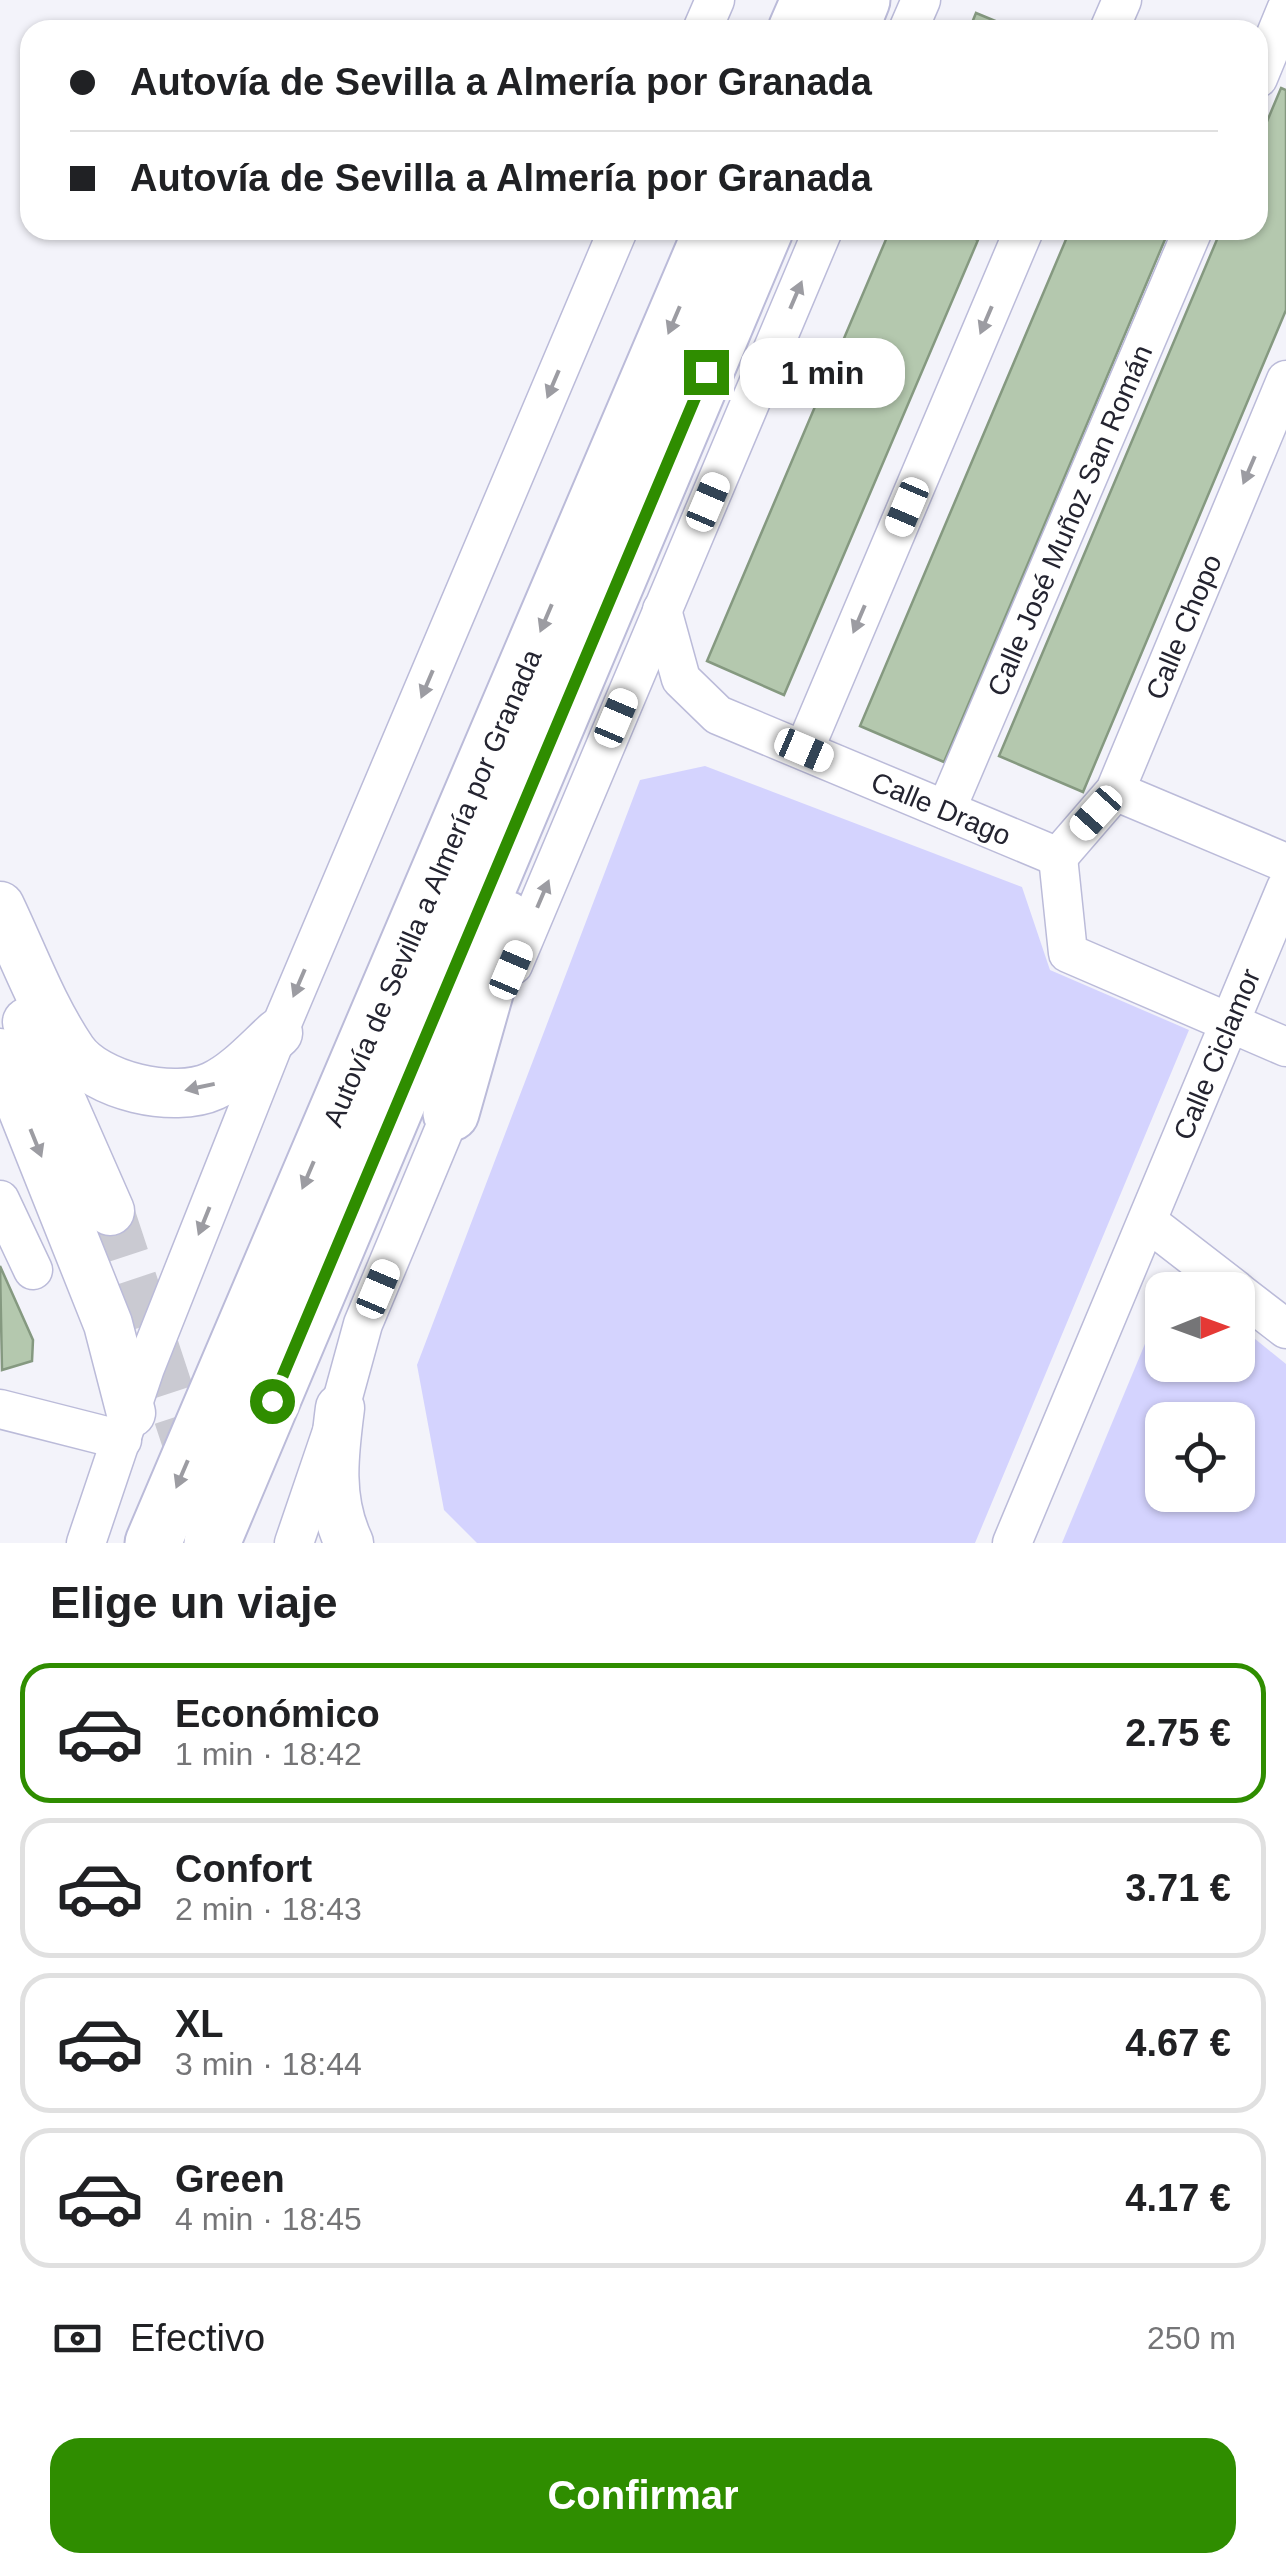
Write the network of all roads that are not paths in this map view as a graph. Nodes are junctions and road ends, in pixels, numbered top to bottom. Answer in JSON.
{"nodes":[{"id":1,"x":1286,"y":10,"type":"edge"},
{"id":2,"x":1268,"y":54,"type":"edge"},
{"id":3,"x":614,"y":240,"type":"edge"},
{"id":4,"x":707,"y":240,"type":"edge"},
{"id":5,"x":761,"y":240,"type":"edge"},
{"id":6,"x":820,"y":240,"type":"edge"},
{"id":7,"x":1020,"y":240,"type":"edge"},
{"id":8,"x":1189,"y":240,"type":"edge"},
{"id":9,"x":1286,"y":380,"type":"edge"},
{"id":10,"x":662,"y":610,"type":"junction"},
{"id":11,"x":571,"y":690,"type":"junction"},
{"id":12,"x":804,"y":750,"type":"junction"},
{"id":13,"x":1115,"y":791,"type":"junction"},
{"id":14,"x":946,"y":810,"type":"junction"},
{"id":15,"x":1058,"y":856,"type":"junction"},
{"id":16,"x":1286,"y":863,"type":"edge"},
{"id":17,"x":1286,"y":888,"type":"edge"},
{"id":18,"x":0,"y":906,"type":"edge"},
{"id":19,"x":0,"y":961,"type":"edge"},
{"id":20,"x":1230,"y":1023,"type":"junction"},
{"id":21,"x":278,"y":1033,"type":"junction"},
{"id":22,"x":1286,"y":1048,"type":"edge"},
{"id":23,"x":0,"y":1052,"type":"edge"},
{"id":24,"x":451,"y":1114,"type":"junction"},
{"id":25,"x":0,"y":1200,"type":"edge"},
{"id":26,"x":110,"y":1211,"type":"tunnel mouth"},
{"id":27,"x":1148,"y":1222,"type":"junction"},
{"id":28,"x":32,"y":1270,"type":"dead end"},
{"id":29,"x":1212,"y":1272,"type":"edge"},
{"id":30,"x":1255,"y":1305,"type":"edge"},
{"id":31,"x":1286,"y":1329,"type":"edge"},
{"id":32,"x":340,"y":1408,"type":"junction"},
{"id":33,"x":0,"y":1409,"type":"edge"},
{"id":34,"x":126,"y":1426,"type":"junction"},
{"id":35,"x":86,"y":1543,"type":"edge"},
{"id":36,"x":153,"y":1543,"type":"edge"},
{"id":37,"x":212,"y":1543,"type":"edge"},
{"id":38,"x":294,"y":1543,"type":"edge"},
{"id":39,"x":349,"y":1543,"type":"edge"},
{"id":40,"x":1012,"y":1543,"type":"edge"}],
"edges":[{"from":1,"to":2,"type":"street"},
{"from":3,"to":21,"type":"street","one_way":true},
{"from":4,"to":36,"type":"highway","name":"Autovía de Sevilla a Almería por Granada","one_way":true},
{"from":5,"to":11,"type":"highway","name":"Autovía de Sevilla a Almería por Granada"},
{"from":10,"to":6,"type":"street","one_way":true},
{"from":7,"to":12,"type":"street","one_way":true},
{"from":8,"to":14,"type":"street","name":"Calle José Muñoz San Román"},
{"from":9,"to":13,"type":"street","name":"Calle Chopo","one_way":true},
{"from":10,"to":12,"type":"street","name":"Calle Drago"},
{"from":24,"to":10,"type":"street","one_way":true},
{"from":11,"to":24,"type":"highway"},
{"from":11,"to":37,"type":"highway","name":"Autovía de Sevilla a Almería por Granada"},
{"from":12,"to":14,"type":"street","name":"Calle Drago"},
{"from":13,"to":15,"type":"street","name":"Calle Chopo"},
{"from":13,"to":16,"type":"street"},
{"from":14,"to":15,"type":"street","name":"Calle Drago"},
{"from":15,"to":20,"type":"street"},
{"from":17,"to":20,"type":"street","name":"Calle Ciclamor"},
{"from":21,"to":18,"type":"main road","one_way":true},
{"from":19,"to":26,"type":"main road"},
{"from":20,"to":22,"type":"street"},
{"from":20,"to":27,"type":"street","name":"Calle Ciclamor"},
{"from":21,"to":34,"type":"street","one_way":true},
{"from":23,"to":34,"type":"main road","one_way":true},
{"from":24,"to":32,"type":"street"},
{"from":25,"to":28,"type":"street"},
{"from":27,"to":29,"type":"street"},
{"from":27,"to":40,"type":"street","name":"Calle Ciclamor"},
{"from":30,"to":31,"type":"street"},
{"from":32,"to":38,"type":"street"},
{"from":32,"to":39,"type":"main road"},
{"from":33,"to":34,"type":"street"},
{"from":34,"to":35,"type":"street"}]}
